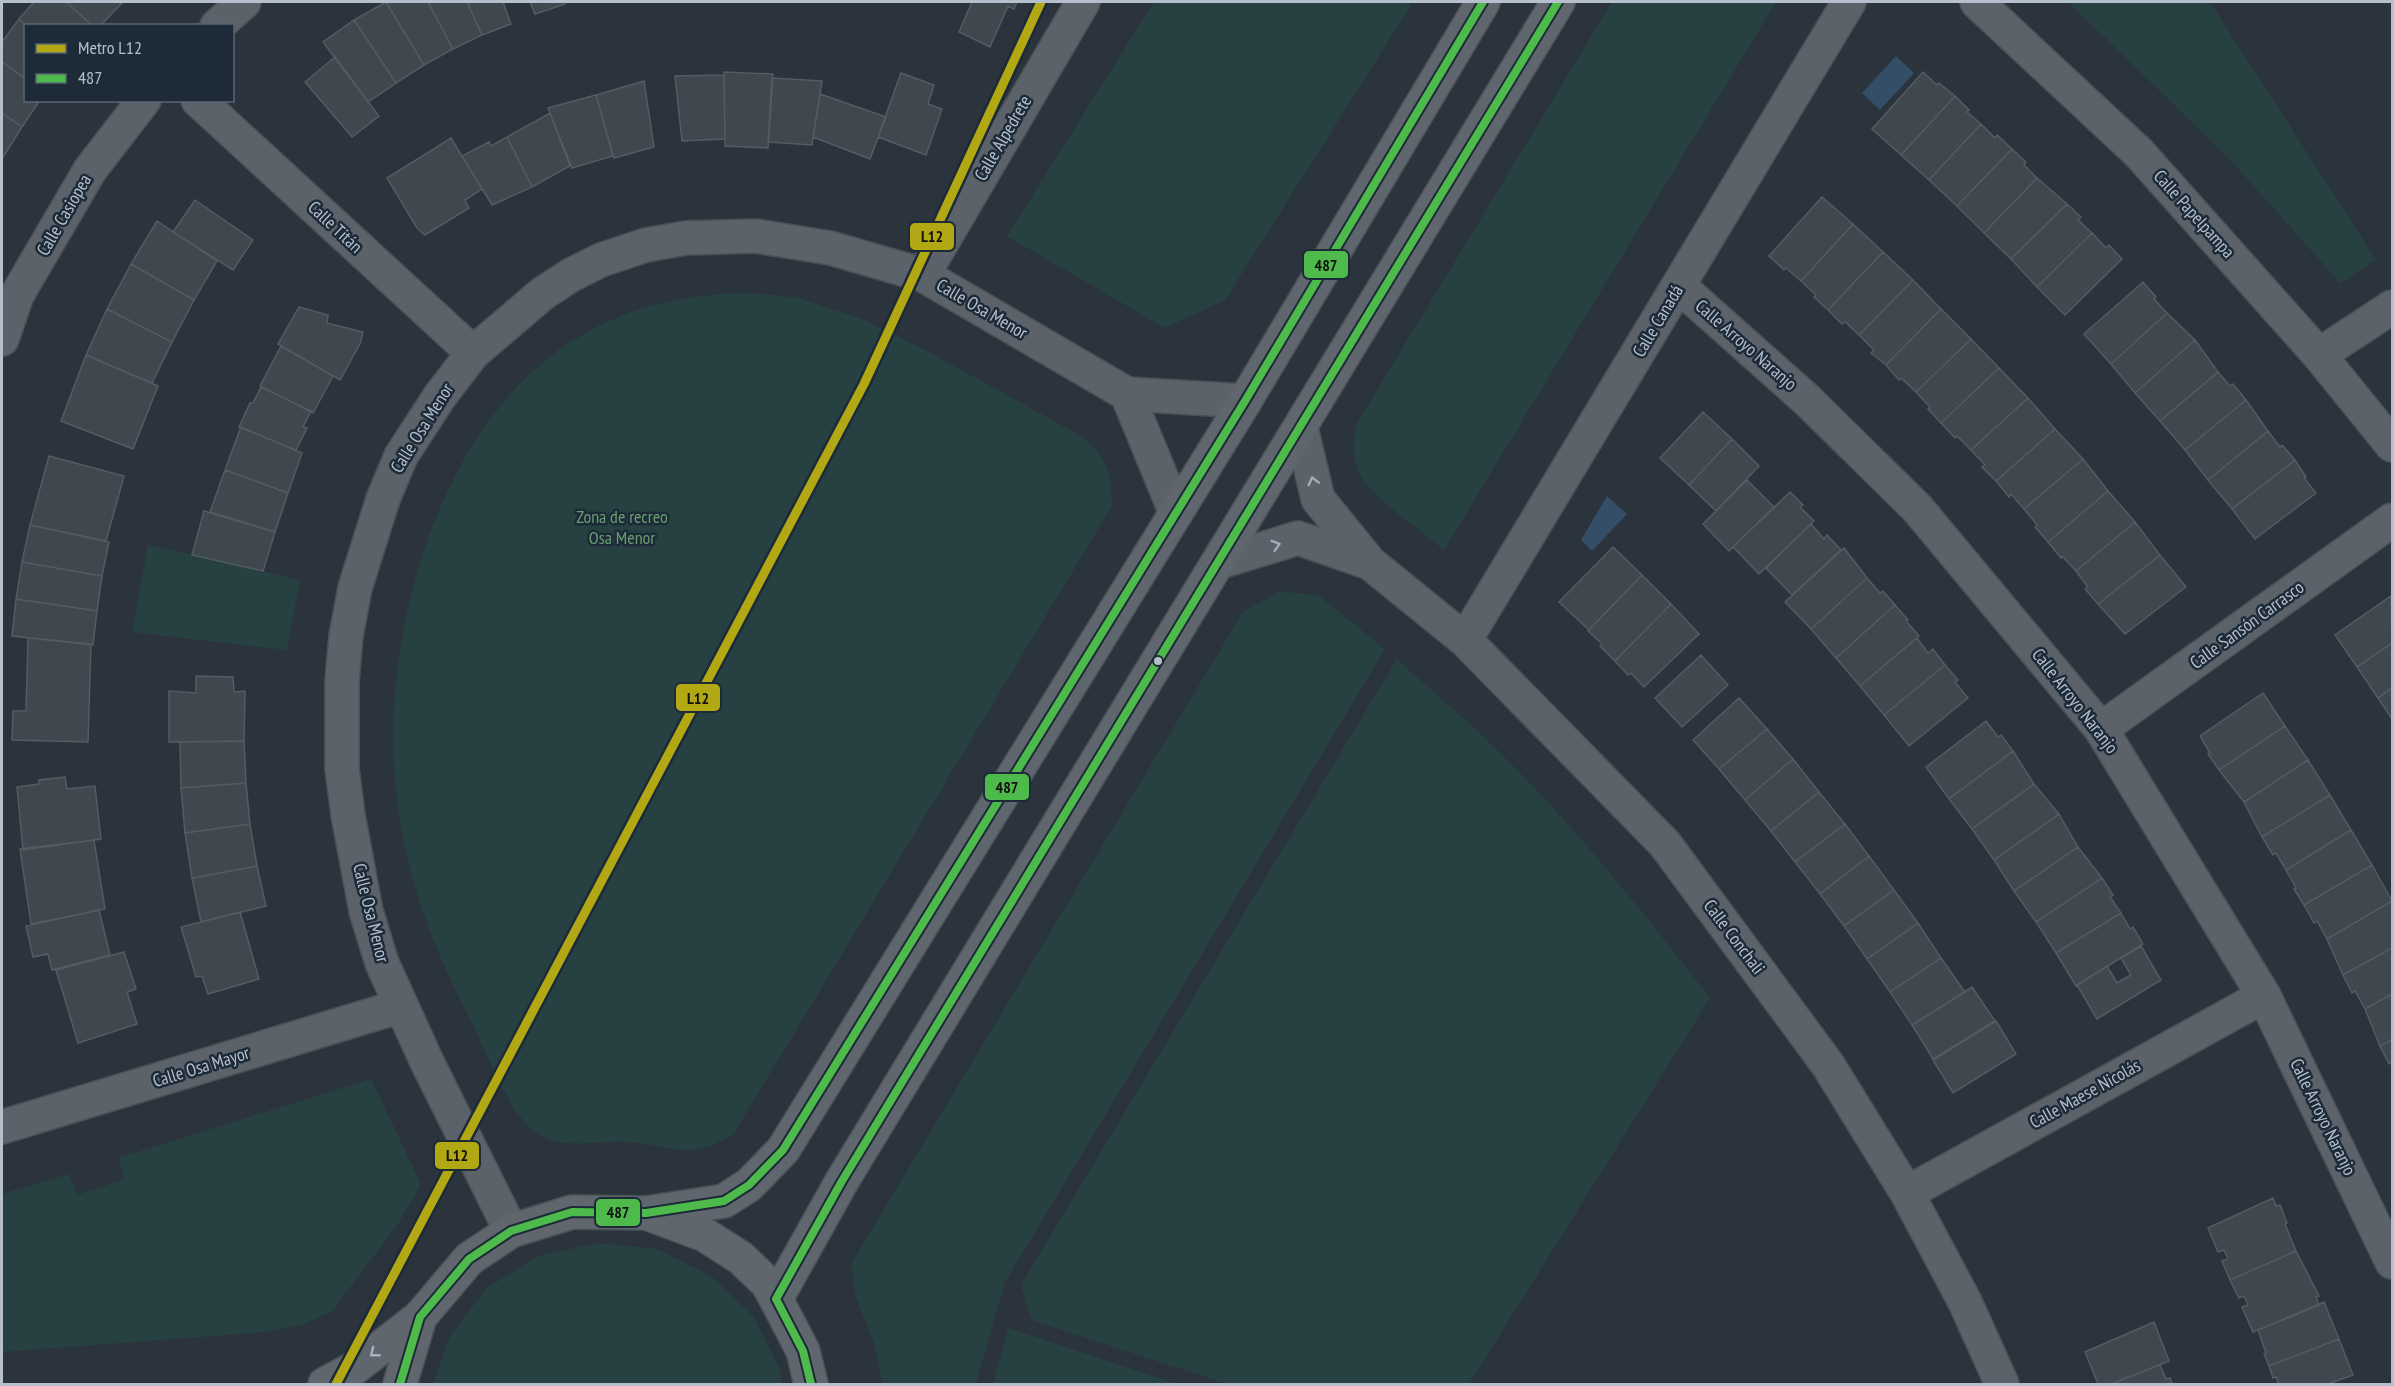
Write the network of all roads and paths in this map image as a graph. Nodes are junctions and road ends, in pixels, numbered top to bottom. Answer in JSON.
{"nodes":[{"id":1,"x":244,"y":2,"type":"edge"},
{"id":2,"x":1083,"y":2,"type":"edge"},
{"id":3,"x":1483,"y":2,"type":"edge"},
{"id":4,"x":1558,"y":2,"type":"edge"},
{"id":5,"x":1849,"y":2,"type":"edge"},
{"id":6,"x":1977,"y":2,"type":"edge"},
{"id":7,"x":219,"y":24,"type":"edge"},
{"id":8,"x":142,"y":102,"type":"edge"},
{"id":9,"x":200,"y":102,"type":"edge"},
{"id":10,"x":923,"y":275,"type":"junction"},
{"id":11,"x":1679,"y":286,"type":"junction"},
{"id":12,"x":9,"y":292,"type":"edge"},
{"id":13,"x":2392,"y":307,"type":"edge"},
{"id":14,"x":2,"y":339,"type":"edge"},
{"id":15,"x":473,"y":353,"type":"junction"},
{"id":16,"x":2319,"y":355,"type":"junction"},
{"id":17,"x":1127,"y":394,"type":"junction"},
{"id":18,"x":1245,"y":401,"type":"junction"},
{"id":19,"x":1300,"y":428,"type":"junction"},
{"id":20,"x":2392,"y":445,"type":"edge"},
{"id":21,"x":1176,"y":513,"type":"junction"},
{"id":22,"x":2392,"y":520,"type":"edge"},
{"id":23,"x":1220,"y":562,"type":"junction"},
{"id":24,"x":1370,"y":563,"type":"junction"},
{"id":25,"x":1465,"y":640,"type":"junction"},
{"id":26,"x":2101,"y":729,"type":"junction"},
{"id":27,"x":2264,"y":996,"type":"junction"},
{"id":28,"x":401,"y":1006,"type":"junction"},
{"id":29,"x":2,"y":1127,"type":"edge"},
{"id":30,"x":1906,"y":1193,"type":"junction"},
{"id":31,"x":646,"y":1213,"type":"junction"},
{"id":32,"x":511,"y":1231,"type":"junction"},
{"id":33,"x":2392,"y":1262,"type":"edge"},
{"id":34,"x":777,"y":1299,"type":"junction"},
{"id":35,"x":420,"y":1317,"type":"junction"},
{"id":36,"x":325,"y":1384,"type":"edge"},
{"id":37,"x":400,"y":1384,"type":"edge"},
{"id":38,"x":811,"y":1384,"type":"edge"},
{"id":39,"x":2002,"y":1384,"type":"edge"}],
"edges":[{"from":1,"to":7,"type":"street"},
{"from":2,"to":10,"type":"street","name":"Calle Alpedrete"},
{"from":3,"to":18,"type":"main road"},
{"from":4,"to":19,"type":"main road"},
{"from":5,"to":11,"type":"street","name":"Calle Canadá"},
{"from":6,"to":16,"type":"street","name":"Calle Papelpampa"},
{"from":8,"to":12,"type":"street","name":"Calle Casiopea"},
{"from":9,"to":15,"type":"street","name":"Calle Titán"},
{"from":10,"to":15,"type":"street","name":"Calle Osa Menor"},
{"from":10,"to":17,"type":"street","name":"Calle Osa Menor"},
{"from":11,"to":25,"type":"street","name":"Calle Canadá"},
{"from":11,"to":26,"type":"street","name":"Calle Arroyo Naranjo"},
{"from":12,"to":14,"type":"street","name":"Calle Casiopea"},
{"from":13,"to":16,"type":"street"},
{"from":15,"to":28,"type":"street","name":"Calle Osa Menor"},
{"from":16,"to":20,"type":"street","name":"Calle Papelpampa"},
{"from":17,"to":18,"type":"street"},
{"from":17,"to":21,"type":"street"},
{"from":18,"to":21,"type":"main road"},
{"from":19,"to":23,"type":"main road"},
{"from":24,"to":19,"type":"street","name":"Calle Conchali","one_way":true},
{"from":21,"to":31,"type":"main road"},
{"from":22,"to":26,"type":"street","name":"Calle Sansón Carrasco"},
{"from":23,"to":24,"type":"street","name":"Calle Conchali","one_way":true},
{"from":23,"to":34,"type":"main road"},
{"from":24,"to":25,"type":"street","name":"Calle Conchali"},
{"from":25,"to":30,"type":"street","name":"Calle Conchali"},
{"from":26,"to":27,"type":"street","name":"Calle Arroyo Naranjo"},
{"from":27,"to":30,"type":"street","name":"Calle Maese Nicolás"},
{"from":27,"to":33,"type":"street","name":"Calle Arroyo Naranjo"},
{"from":28,"to":29,"type":"street","name":"Calle Osa Mayor"},
{"from":28,"to":32,"type":"street","name":"Calle Osa Menor"},
{"from":30,"to":39,"type":"street","name":"Calle Conchali"},
{"from":31,"to":32,"type":"main road"},
{"from":31,"to":34,"type":"main road"},
{"from":32,"to":35,"type":"main road"},
{"from":34,"to":38,"type":"main road"},
{"from":35,"to":36,"type":"main road","one_way":true},
{"from":35,"to":37,"type":"main road"}]}
